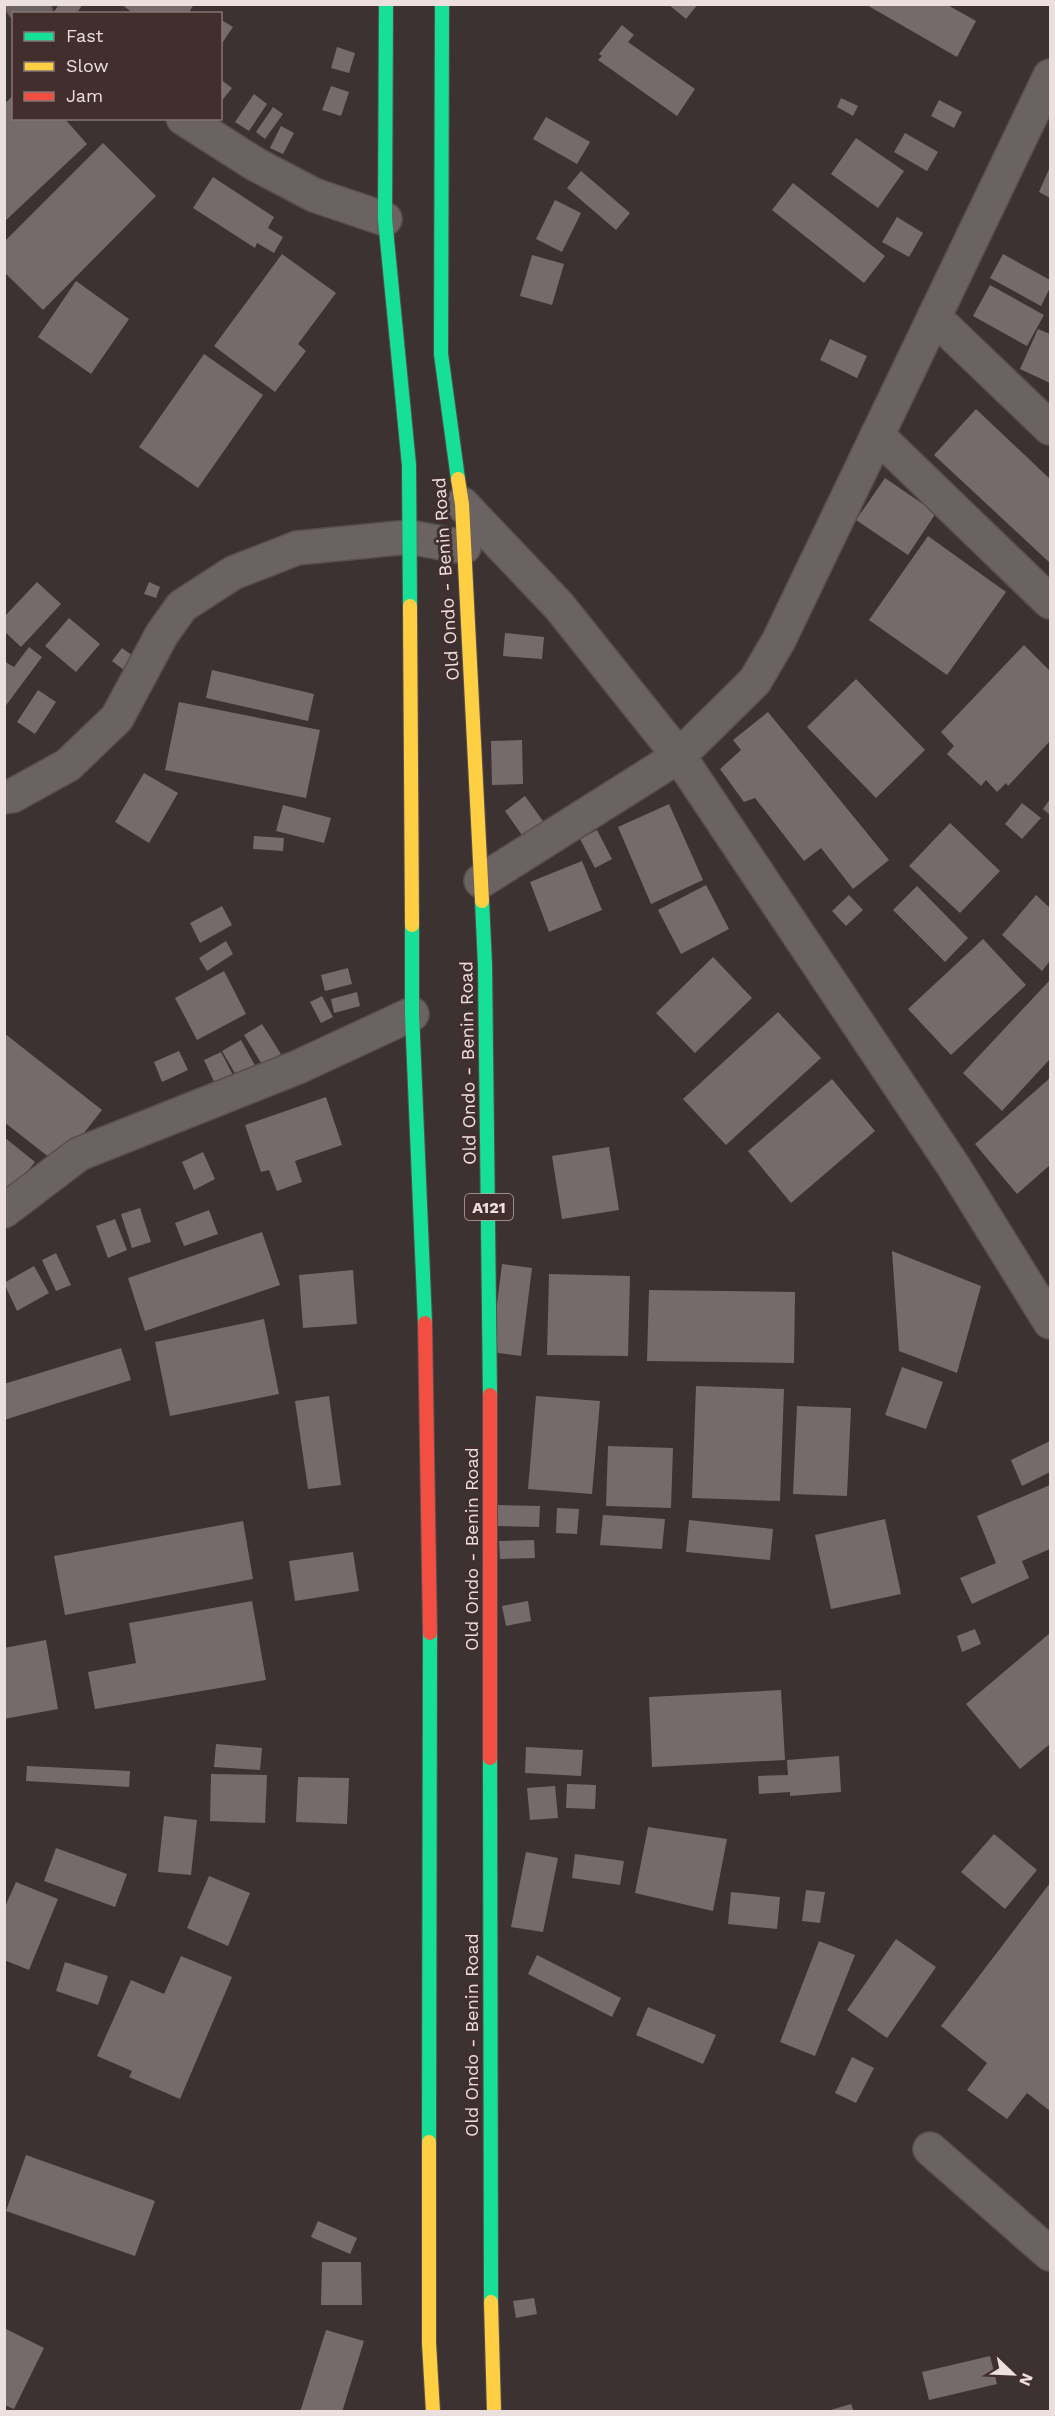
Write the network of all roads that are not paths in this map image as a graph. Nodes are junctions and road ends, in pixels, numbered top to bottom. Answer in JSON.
{"nodes":[{"id":1,"x":386,"y":4,"type":"edge"},
{"id":2,"x":442,"y":4,"type":"edge"},
{"id":3,"x":1050,"y":76,"type":"edge"},
{"id":4,"x":186,"y":120,"type":"edge"},
{"id":5,"x":385,"y":219,"type":"junction"},
{"id":6,"x":934,"y":317,"type":"junction"},
{"id":7,"x":1050,"y":428,"type":"edge"},
{"id":8,"x":877,"y":435,"type":"junction"},
{"id":9,"x":462,"y":504,"type":"junction"},
{"id":10,"x":410,"y":537,"type":"junction"},
{"id":11,"x":464,"y":547,"type":"junction"},
{"id":12,"x":1050,"y":602,"type":"edge"},
{"id":13,"x":679,"y":756,"type":"junction"},
{"id":14,"x":4,"y":797,"type":"edge"},
{"id":15,"x":481,"y":881,"type":"junction"},
{"id":16,"x":412,"y":1014,"type":"junction"},
{"id":17,"x":4,"y":1212,"type":"edge"},
{"id":18,"x":1050,"y":1322,"type":"edge"},
{"id":19,"x":930,"y":2149,"type":"dead end"},
{"id":20,"x":1050,"y":2254,"type":"edge"},
{"id":21,"x":433,"y":2412,"type":"edge"},
{"id":22,"x":495,"y":2412,"type":"edge"}],
"edges":[{"from":1,"to":5,"type":"main road","name":"Old Ondo - Benin Road"},
{"from":2,"to":9,"type":"main road","name":"Old Ondo - Benin Road","number":"A121"},
{"from":3,"to":6,"type":"street"},
{"from":4,"to":5,"type":"street"},
{"from":5,"to":10,"type":"main road","name":"Old Ondo - Benin Road"},
{"from":6,"to":7,"type":"street"},
{"from":6,"to":8,"type":"street"},
{"from":8,"to":12,"type":"street"},
{"from":8,"to":13,"type":"street"},
{"from":9,"to":11,"type":"main road","name":"Old Ondo - Benin Road","number":"A121"},
{"from":9,"to":13,"type":"street"},
{"from":10,"to":11,"type":"street"},
{"from":10,"to":14,"type":"street"},
{"from":10,"to":16,"type":"main road","name":"Old Ondo - Benin Road"},
{"from":11,"to":15,"type":"main road","name":"Old Ondo - Benin Road","number":"A121"},
{"from":13,"to":15,"type":"street"},
{"from":13,"to":18,"type":"street"},
{"from":15,"to":22,"type":"main road","name":"Old Ondo - Benin Road","number":"A121"},
{"from":16,"to":17,"type":"street"},
{"from":16,"to":21,"type":"main road","name":"Old Ondo - Benin Road"},
{"from":19,"to":20,"type":"street"}]}
